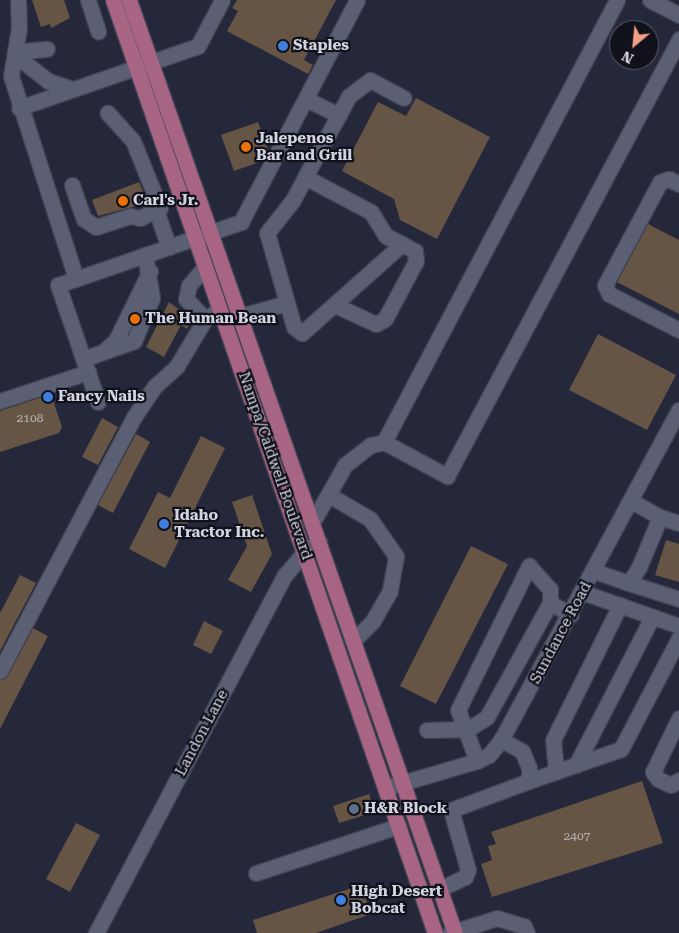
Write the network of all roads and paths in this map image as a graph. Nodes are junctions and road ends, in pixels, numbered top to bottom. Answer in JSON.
{"nodes":[{"id":1,"x":18,"y":0,"type":"edge"},
{"id":2,"x":88,"y":0,"type":"edge"},
{"id":3,"x":113,"y":0,"type":"edge"},
{"id":4,"x":129,"y":0,"type":"edge"},
{"id":5,"x":222,"y":0,"type":"edge"},
{"id":6,"x":357,"y":0,"type":"edge"},
{"id":7,"x":617,"y":0,"type":"edge"},
{"id":8,"x":650,"y":0,"type":"edge"},
{"id":9,"x":679,"y":15,"type":"edge"},
{"id":10,"x":98,"y":31,"type":"dead end"},
{"id":11,"x":679,"y":39,"type":"edge"},
{"id":12,"x":47,"y":49,"type":"dead end"},
{"id":13,"x":16,"y":54,"type":"junction"},
{"id":14,"x":144,"y":64,"type":"junction"},
{"id":15,"x":73,"y":89,"type":"junction"},
{"id":16,"x":404,"y":98,"type":"dead end"},
{"id":17,"x":306,"y":99,"type":"junction"},
{"id":18,"x":19,"y":108,"type":"junction"},
{"id":19,"x":108,"y":113,"type":"dead end"},
{"id":20,"x":338,"y":115,"type":"junction"},
{"id":21,"x":305,"y":177,"type":"junction"},
{"id":22,"x":679,"y":184,"type":"edge"},
{"id":23,"x":72,"y":185,"type":"dead end"},
{"id":24,"x":157,"y":213,"type":"junction"},
{"id":25,"x":211,"y":232,"type":"junction"},
{"id":26,"x":193,"y":238,"type":"junction"},
{"id":27,"x":402,"y":244,"type":"junction"},
{"id":28,"x":168,"y":247,"type":"junction"},
{"id":29,"x":145,"y":255,"type":"junction"},
{"id":30,"x":204,"y":268,"type":"junction"},
{"id":31,"x":76,"y":278,"type":"junction"},
{"id":32,"x":287,"y":303,"type":"junction"},
{"id":33,"x":335,"y":305,"type":"junction"},
{"id":34,"x":219,"y":310,"type":"junction"},
{"id":35,"x":240,"y":316,"type":"junction"},
{"id":36,"x":205,"y":320,"type":"junction"},
{"id":37,"x":679,"y":330,"type":"edge"},
{"id":38,"x":85,"y":365,"type":"junction"},
{"id":39,"x":0,"y":401,"type":"edge"},
{"id":40,"x":98,"y":402,"type":"dead end"},
{"id":41,"x":679,"y":410,"type":"edge"},
{"id":42,"x":384,"y":442,"type":"junction"},
{"id":43,"x":329,"y":495,"type":"junction"},
{"id":44,"x":631,"y":501,"type":"junction"},
{"id":45,"x":660,"y":517,"type":"junction"},
{"id":46,"x":312,"y":523,"type":"junction"},
{"id":47,"x":679,"y":523,"type":"edge"},
{"id":48,"x":319,"y":542,"type":"junction"},
{"id":49,"x":305,"y":551,"type":"junction"},
{"id":50,"x":594,"y":571,"type":"junction"},
{"id":51,"x":629,"y":583,"type":"junction"},
{"id":52,"x":582,"y":592,"type":"junction"},
{"id":53,"x":679,"y":599,"type":"edge"},
{"id":54,"x":550,"y":603,"type":"junction"},
{"id":55,"x":620,"y":605,"type":"junction"},
{"id":56,"x":571,"y":614,"type":"junction"},
{"id":57,"x":652,"y":616,"type":"junction"},
{"id":58,"x":679,"y":626,"type":"edge"},
{"id":59,"x":679,"y":638,"type":"edge"},
{"id":60,"x":353,"y":641,"type":"junction"},
{"id":61,"x":0,"y":671,"type":"edge"},
{"id":62,"x":679,"y":718,"type":"edge"},
{"id":63,"x":468,"y":729,"type":"junction"},
{"id":64,"x":427,"y":730,"type":"dead end"},
{"id":65,"x":501,"y":740,"type":"junction"},
{"id":66,"x":477,"y":762,"type":"junction"},
{"id":67,"x":576,"y":765,"type":"junction"},
{"id":68,"x":556,"y":772,"type":"junction"},
{"id":69,"x":528,"y":777,"type":"junction"},
{"id":70,"x":679,"y":780,"type":"edge"},
{"id":71,"x":403,"y":782,"type":"junction"},
{"id":72,"x":385,"y":788,"type":"junction"},
{"id":73,"x":398,"y":826,"type":"junction"},
{"id":74,"x":256,"y":874,"type":"dead end"},
{"id":75,"x":440,"y":889,"type":"junction"},
{"id":76,"x":453,"y":932,"type":"edge"},
{"id":77,"x":96,"y":933,"type":"edge"},
{"id":78,"x":434,"y":933,"type":"edge"},
{"id":79,"x":528,"y":933,"type":"edge"}],
"edges":[{"from":1,"to":13,"type":"street"},
{"from":2,"to":10,"type":"street"},
{"from":3,"to":14,"type":"main road","name":"Nampa/Caldwell Boulevard"},
{"from":4,"to":14,"type":"main road","name":"Nampa/Caldwell Boulevard"},
{"from":5,"to":14,"type":"street"},
{"from":6,"to":17,"type":"street"},
{"from":7,"to":42,"type":"street"},
{"from":8,"to":9,"type":"street"},
{"from":11,"to":42,"type":"street"},
{"from":12,"to":13,"type":"street"},
{"from":13,"to":15,"type":"street"},
{"from":13,"to":18,"type":"street"},
{"from":14,"to":15,"type":"street"},
{"from":14,"to":25,"type":"main road","name":"Nampa/Caldwell Boulevard"},
{"from":14,"to":26,"type":"main road","name":"Nampa/Caldwell Boulevard"},
{"from":15,"to":18,"type":"street"},
{"from":16,"to":20,"type":"street"},
{"from":17,"to":20,"type":"street"},
{"from":17,"to":25,"type":"street"},
{"from":18,"to":31,"type":"street"},
{"from":19,"to":24,"type":"street"},
{"from":20,"to":21,"type":"street"},
{"from":21,"to":27,"type":"street"},
{"from":21,"to":32,"type":"street"},
{"from":22,"to":37,"type":"street"},
{"from":23,"to":24,"type":"street"},
{"from":24,"to":28,"type":"street"},
{"from":25,"to":26,"type":"street"},
{"from":25,"to":35,"type":"main road","name":"Nampa/Caldwell Boulevard"},
{"from":26,"to":28,"type":"street"},
{"from":26,"to":30,"type":"main road","name":"Nampa/Caldwell Boulevard"},
{"from":27,"to":33,"type":"street"},
{"from":27,"to":33,"type":"street"},
{"from":28,"to":29,"type":"street"},
{"from":29,"to":31,"type":"street"},
{"from":29,"to":38,"type":"street"},
{"from":30,"to":34,"type":"main road","name":"Nampa/Caldwell Boulevard"},
{"from":30,"to":36,"type":"street"},
{"from":31,"to":38,"type":"street"},
{"from":32,"to":33,"type":"street"},
{"from":32,"to":35,"type":"street"},
{"from":34,"to":36,"type":"street"},
{"from":34,"to":49,"type":"main road","name":"Nampa/Caldwell Boulevard"},
{"from":35,"to":46,"type":"main road","name":"Nampa/Caldwell Boulevard"},
{"from":36,"to":61,"type":"street"},
{"from":38,"to":39,"type":"street"},
{"from":38,"to":40,"type":"street"},
{"from":41,"to":44,"type":"street","name":"Sundance Road"},
{"from":42,"to":43,"type":"street"},
{"from":43,"to":46,"type":"street"},
{"from":43,"to":60,"type":"street"},
{"from":44,"to":45,"type":"street"},
{"from":44,"to":50,"type":"street","name":"Sundance Road"},
{"from":45,"to":47,"type":"street"},
{"from":45,"to":51,"type":"street"},
{"from":46,"to":48,"type":"main road","name":"Nampa/Caldwell Boulevard"},
{"from":48,"to":49,"type":"street","name":"Landon Lane"},
{"from":48,"to":60,"type":"main road","name":"Nampa/Caldwell Boulevard"},
{"from":49,"to":72,"type":"main road","name":"Nampa/Caldwell Boulevard"},
{"from":49,"to":77,"type":"street","name":"Landon Lane"},
{"from":50,"to":51,"type":"street"},
{"from":50,"to":52,"type":"street","name":"Sundance Road"},
{"from":51,"to":53,"type":"street"},
{"from":52,"to":55,"type":"street"},
{"from":52,"to":56,"type":"street","name":"Sundance Road"},
{"from":54,"to":56,"type":"street"},
{"from":54,"to":63,"type":"street"},
{"from":54,"to":63,"type":"street"},
{"from":55,"to":57,"type":"street"},
{"from":55,"to":68,"type":"street"},
{"from":56,"to":65,"type":"street","name":"Sundance Road"},
{"from":57,"to":58,"type":"street"},
{"from":57,"to":67,"type":"street"},
{"from":59,"to":67,"type":"street"},
{"from":60,"to":71,"type":"main road","name":"Nampa/Caldwell Boulevard"},
{"from":62,"to":70,"type":"street"},
{"from":63,"to":64,"type":"street"},
{"from":63,"to":66,"type":"street"},
{"from":65,"to":66,"type":"street","name":"Sundance Road"},
{"from":65,"to":69,"type":"street"},
{"from":66,"to":71,"type":"street","name":"Sundance Road"},
{"from":67,"to":68,"type":"street"},
{"from":68,"to":69,"type":"street"},
{"from":69,"to":75,"type":"street"},
{"from":71,"to":72,"type":"street","name":"Sundance Road"},
{"from":71,"to":75,"type":"main road","name":"Nampa/Caldwell Boulevard"},
{"from":72,"to":73,"type":"main road","name":"Nampa/Caldwell Boulevard"},
{"from":73,"to":74,"type":"street"},
{"from":73,"to":78,"type":"main road","name":"Nampa/Caldwell Boulevard"},
{"from":75,"to":76,"type":"main road","name":"Nampa/Caldwell Boulevard"},
{"from":76,"to":79,"type":"street"}]}
